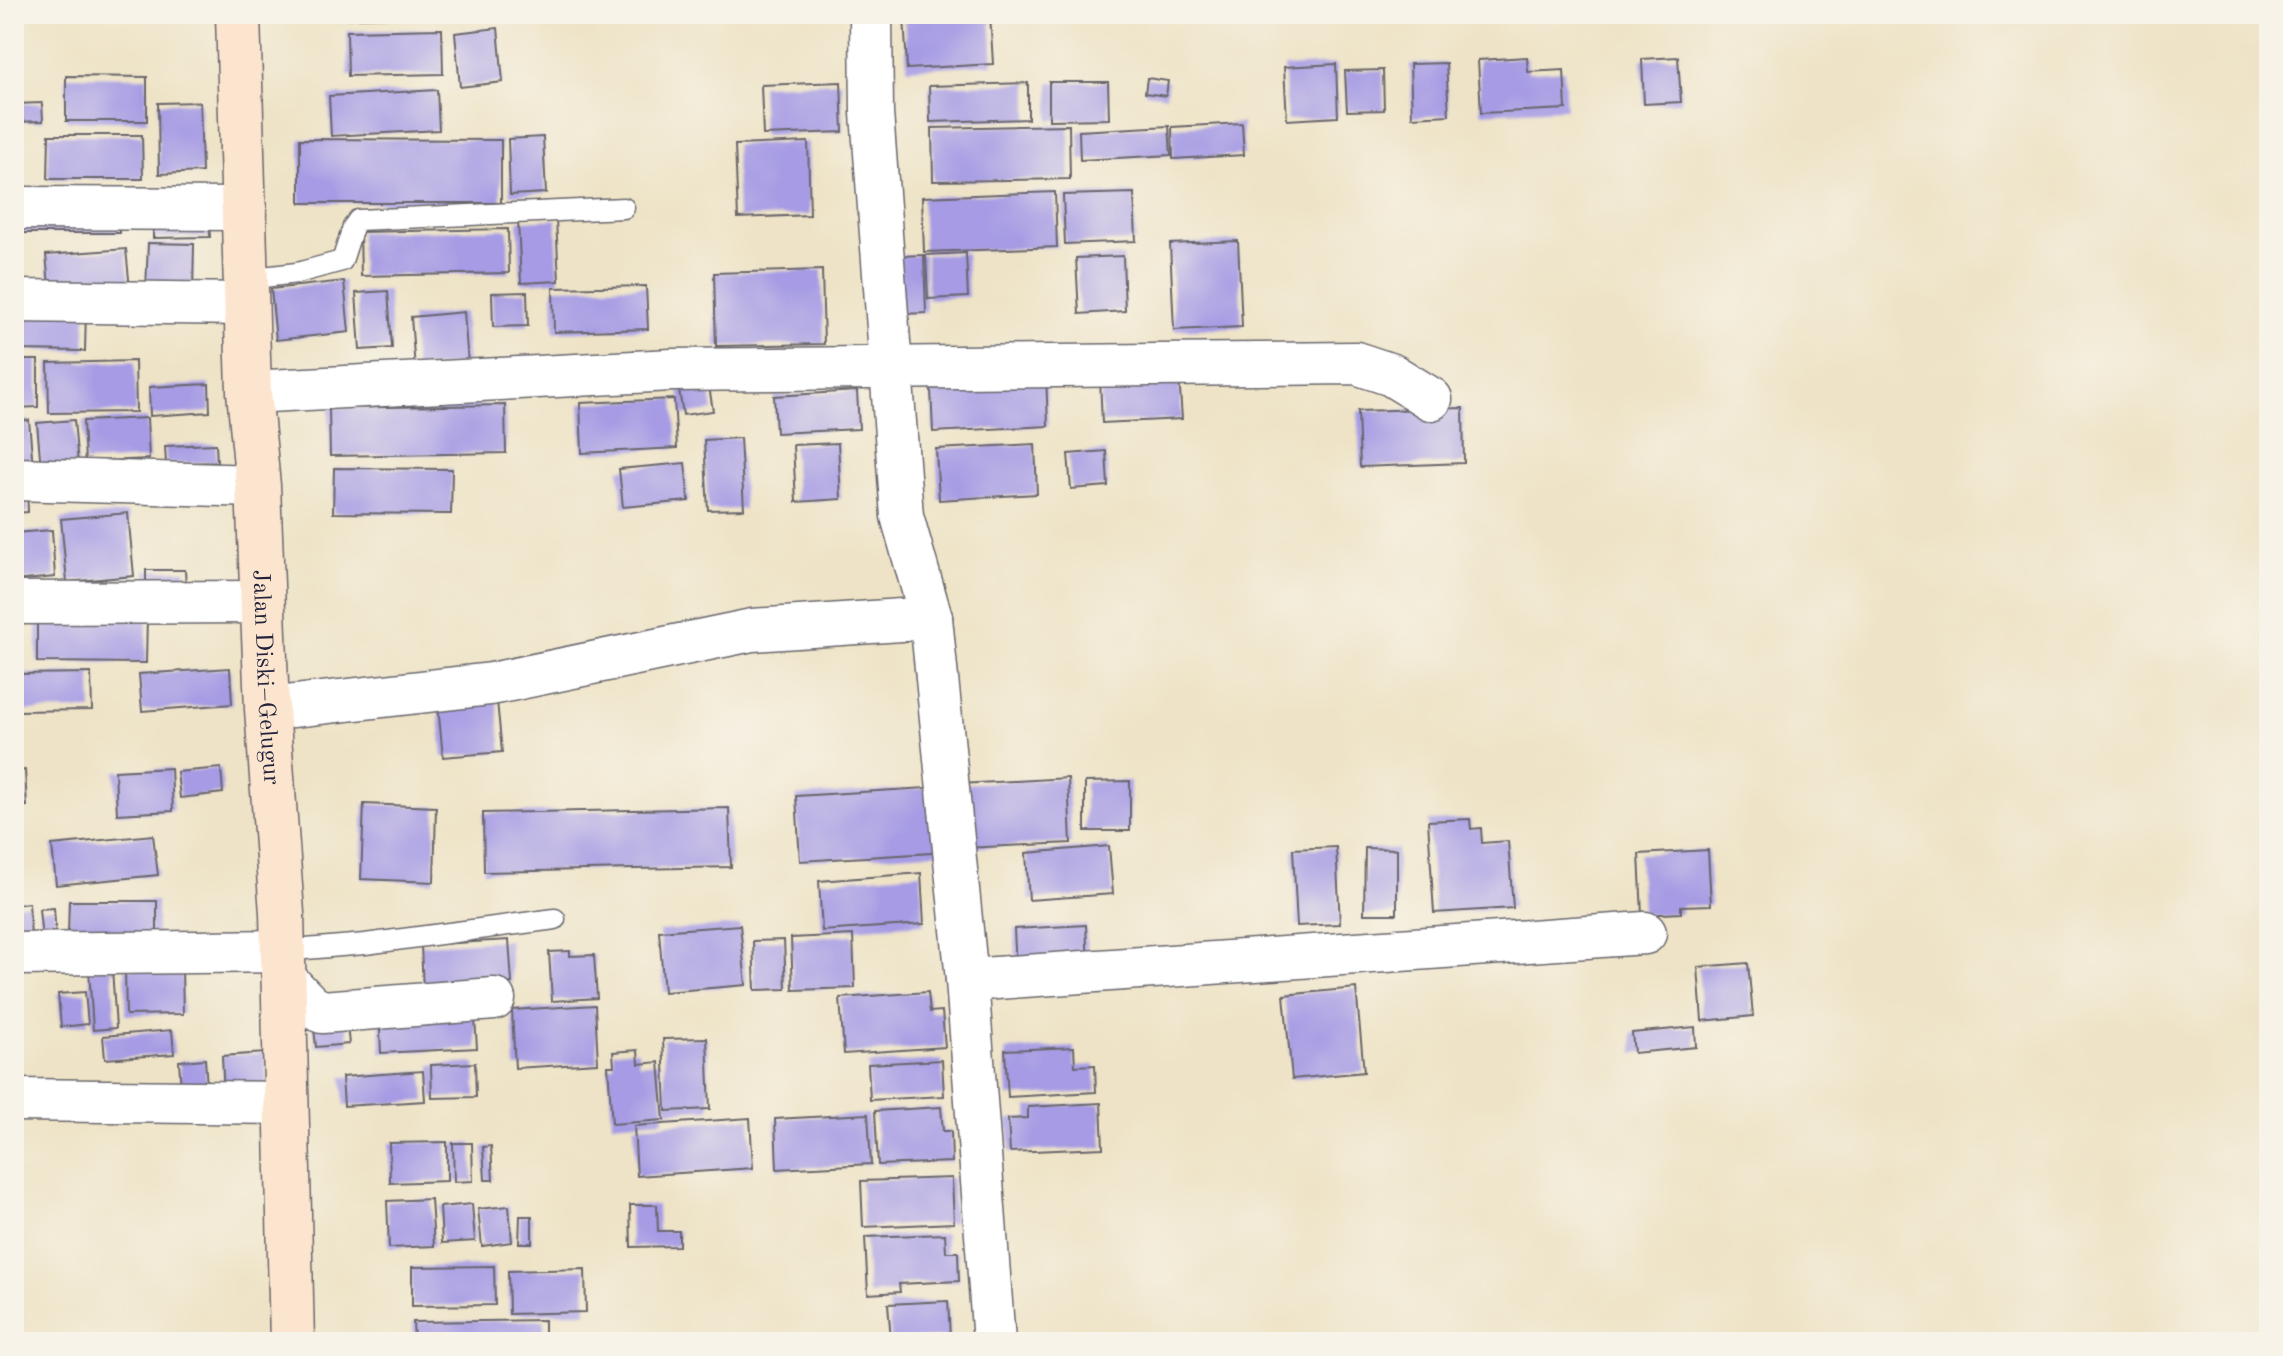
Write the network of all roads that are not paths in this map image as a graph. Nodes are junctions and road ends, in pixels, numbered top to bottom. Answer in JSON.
{"nodes":[{"id":1,"x":238,"y":14,"type":"edge"},
{"id":2,"x":871,"y":14,"type":"edge"},
{"id":3,"x":14,"y":208,"type":"edge"},
{"id":4,"x":624,"y":208,"type":"dead end"},
{"id":5,"x":245,"y":209,"type":"junction"},
{"id":6,"x":247,"y":291,"type":"junction"},
{"id":7,"x":14,"y":301,"type":"edge"},
{"id":8,"x":893,"y":368,"type":"junction"},
{"id":9,"x":249,"y":392,"type":"junction"},
{"id":10,"x":1431,"y":399,"type":"dead end"},
{"id":11,"x":14,"y":479,"type":"edge"},
{"id":12,"x":258,"y":486,"type":"junction"},
{"id":13,"x":261,"y":602,"type":"junction"},
{"id":14,"x":14,"y":603,"type":"edge"},
{"id":15,"x":931,"y":618,"type":"junction"},
{"id":16,"x":267,"y":709,"type":"junction"},
{"id":17,"x":555,"y":919,"type":"dead end"},
{"id":18,"x":1645,"y":933,"type":"dead end"},
{"id":19,"x":14,"y":954,"type":"edge"},
{"id":20,"x":283,"y":965,"type":"junction"},
{"id":21,"x":967,"y":980,"type":"junction"},
{"id":22,"x":494,"y":999,"type":"dead end"},
{"id":23,"x":14,"y":1100,"type":"edge"},
{"id":24,"x":287,"y":1103,"type":"junction"},
{"id":25,"x":292,"y":1342,"type":"edge"},
{"id":26,"x":994,"y":1342,"type":"edge"}],
"edges":[{"from":1,"to":5,"type":"main road","name":"Jalan Diski–Gelugur"},
{"from":2,"to":8,"type":"street"},
{"from":3,"to":5,"type":"street"},
{"from":4,"to":6,"type":"lane"},
{"from":5,"to":6,"type":"main road","name":"Jalan Diski–Gelugur"},
{"from":6,"to":7,"type":"street"},
{"from":6,"to":9,"type":"main road","name":"Jalan Diski–Gelugur"},
{"from":8,"to":9,"type":"street"},
{"from":8,"to":10,"type":"street"},
{"from":8,"to":15,"type":"street"},
{"from":9,"to":12,"type":"main road","name":"Jalan Diski–Gelugur"},
{"from":11,"to":12,"type":"street"},
{"from":12,"to":13,"type":"main road","name":"Jalan Diski–Gelugur"},
{"from":13,"to":14,"type":"street"},
{"from":13,"to":16,"type":"main road","name":"Jalan Diski–Gelugur"},
{"from":15,"to":16,"type":"street"},
{"from":15,"to":21,"type":"street"},
{"from":16,"to":20,"type":"main road","name":"Jalan Diski–Gelugur"},
{"from":17,"to":20,"type":"lane"},
{"from":18,"to":21,"type":"street"},
{"from":19,"to":20,"type":"street"},
{"from":20,"to":22,"type":"street"},
{"from":20,"to":24,"type":"main road","name":"Jalan Diski–Gelugur"},
{"from":21,"to":26,"type":"street"},
{"from":23,"to":24,"type":"street"},
{"from":24,"to":25,"type":"main road","name":"Jalan Diski–Gelugur"}]}
